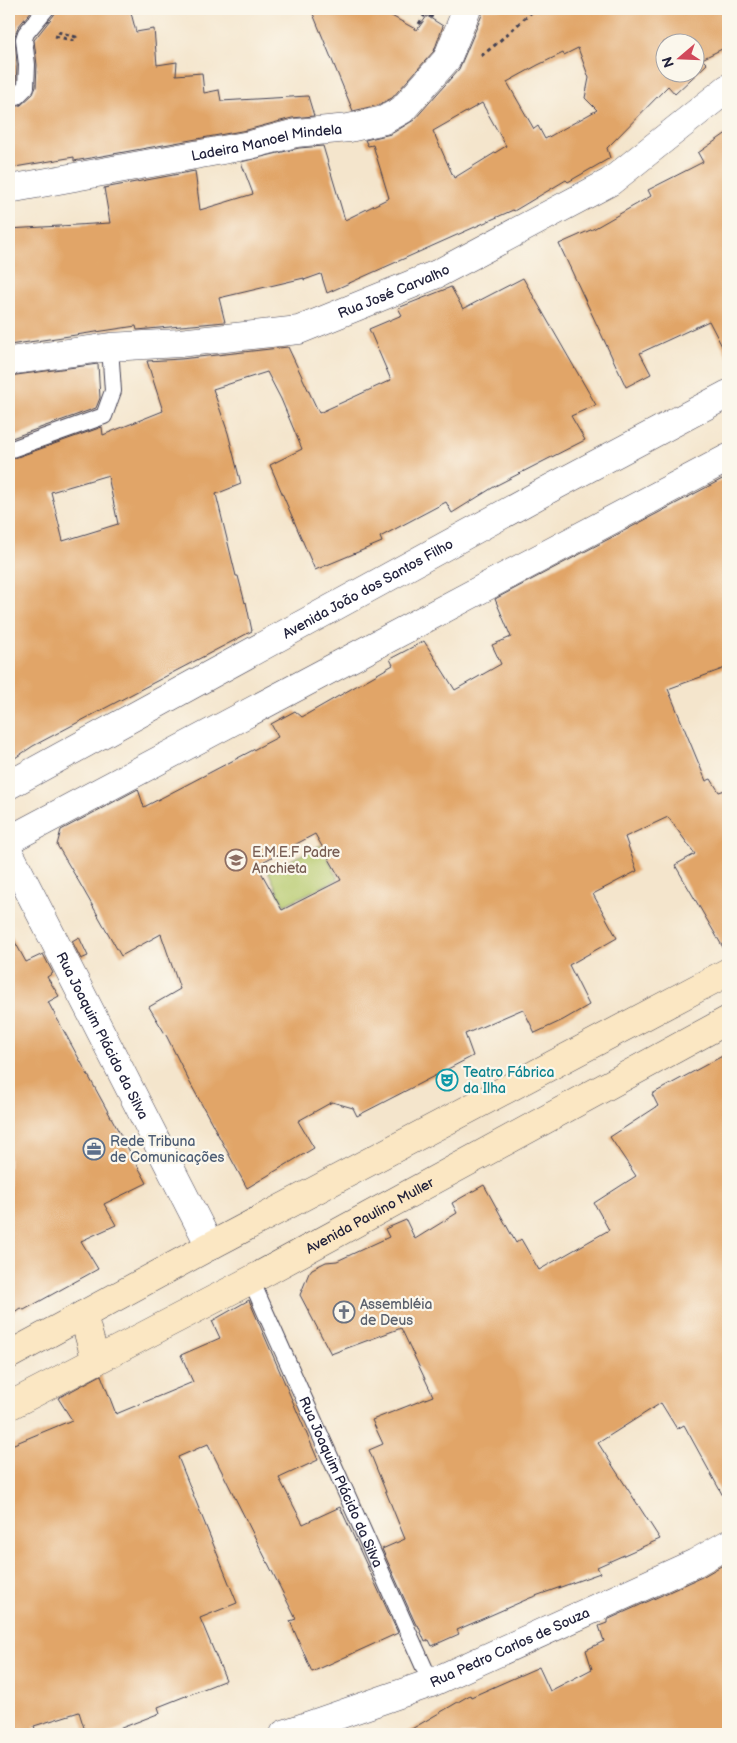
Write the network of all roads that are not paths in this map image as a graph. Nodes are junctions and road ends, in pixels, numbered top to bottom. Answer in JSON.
{"nodes":[{"id":1,"x":46,"y":9,"type":"edge"},
{"id":2,"x":467,"y":9,"type":"edge"},
{"id":3,"x":728,"y":88,"type":"edge"},
{"id":4,"x":9,"y":99,"type":"edge"},
{"id":5,"x":9,"y":189,"type":"edge"},
{"id":6,"x":110,"y":347,"type":"junction"},
{"id":7,"x":9,"y":361,"type":"edge"},
{"id":8,"x":728,"y":394,"type":"edge"},
{"id":9,"x":9,"y":450,"type":"edge"},
{"id":10,"x":728,"y":458,"type":"edge"},
{"id":11,"x":9,"y":785,"type":"edge"},
{"id":12,"x":9,"y":840,"type":"edge"},
{"id":13,"x":9,"y":852,"type":"edge"},
{"id":14,"x":728,"y":972,"type":"edge"},
{"id":15,"x":728,"y":1020,"type":"edge"},
{"id":16,"x":210,"y":1246,"type":"junction"},
{"id":17,"x":251,"y":1280,"type":"junction"},
{"id":18,"x":82,"y":1315,"type":"junction"},
{"id":19,"x":9,"y":1355,"type":"edge"},
{"id":20,"x":96,"y":1361,"type":"junction"},
{"id":21,"x":9,"y":1406,"type":"edge"},
{"id":22,"x":728,"y":1544,"type":"edge"},
{"id":23,"x":431,"y":1683,"type":"junction"},
{"id":24,"x":284,"y":1734,"type":"edge"}],
"edges":[{"from":1,"to":4,"type":"lane"},
{"from":2,"to":5,"type":"street","name":"Ladeira Manoel Mindela"},
{"from":3,"to":6,"type":"street","name":"Rua José Carvalho"},
{"from":6,"to":7,"type":"street","name":"Rua José Carvalho"},
{"from":6,"to":9,"type":"lane"},
{"from":8,"to":11,"type":"street","name":"Avenida João dos Santos Filho"},
{"from":10,"to":12,"type":"street"},
{"from":13,"to":16,"type":"street","name":"Rua Joaquim Plácido da Silva"},
{"from":14,"to":16,"type":"main road"},
{"from":15,"to":17,"type":"main road","name":"Avenida Paulino Muller"},
{"from":16,"to":18,"type":"main road"},
{"from":17,"to":20,"type":"main road","name":"Avenida Paulino Muller"},
{"from":17,"to":23,"type":"lane","name":"Rua Joaquim Plácido da Silva"},
{"from":18,"to":19,"type":"main road"},
{"from":18,"to":20,"type":"main road"},
{"from":20,"to":21,"type":"main road","name":"Avenida Paulino Muller"},
{"from":22,"to":23,"type":"street","name":"Rua Pedro Carlos de Souza"},
{"from":23,"to":24,"type":"street","name":"Rua Pedro Carlos de Souza"}]}
